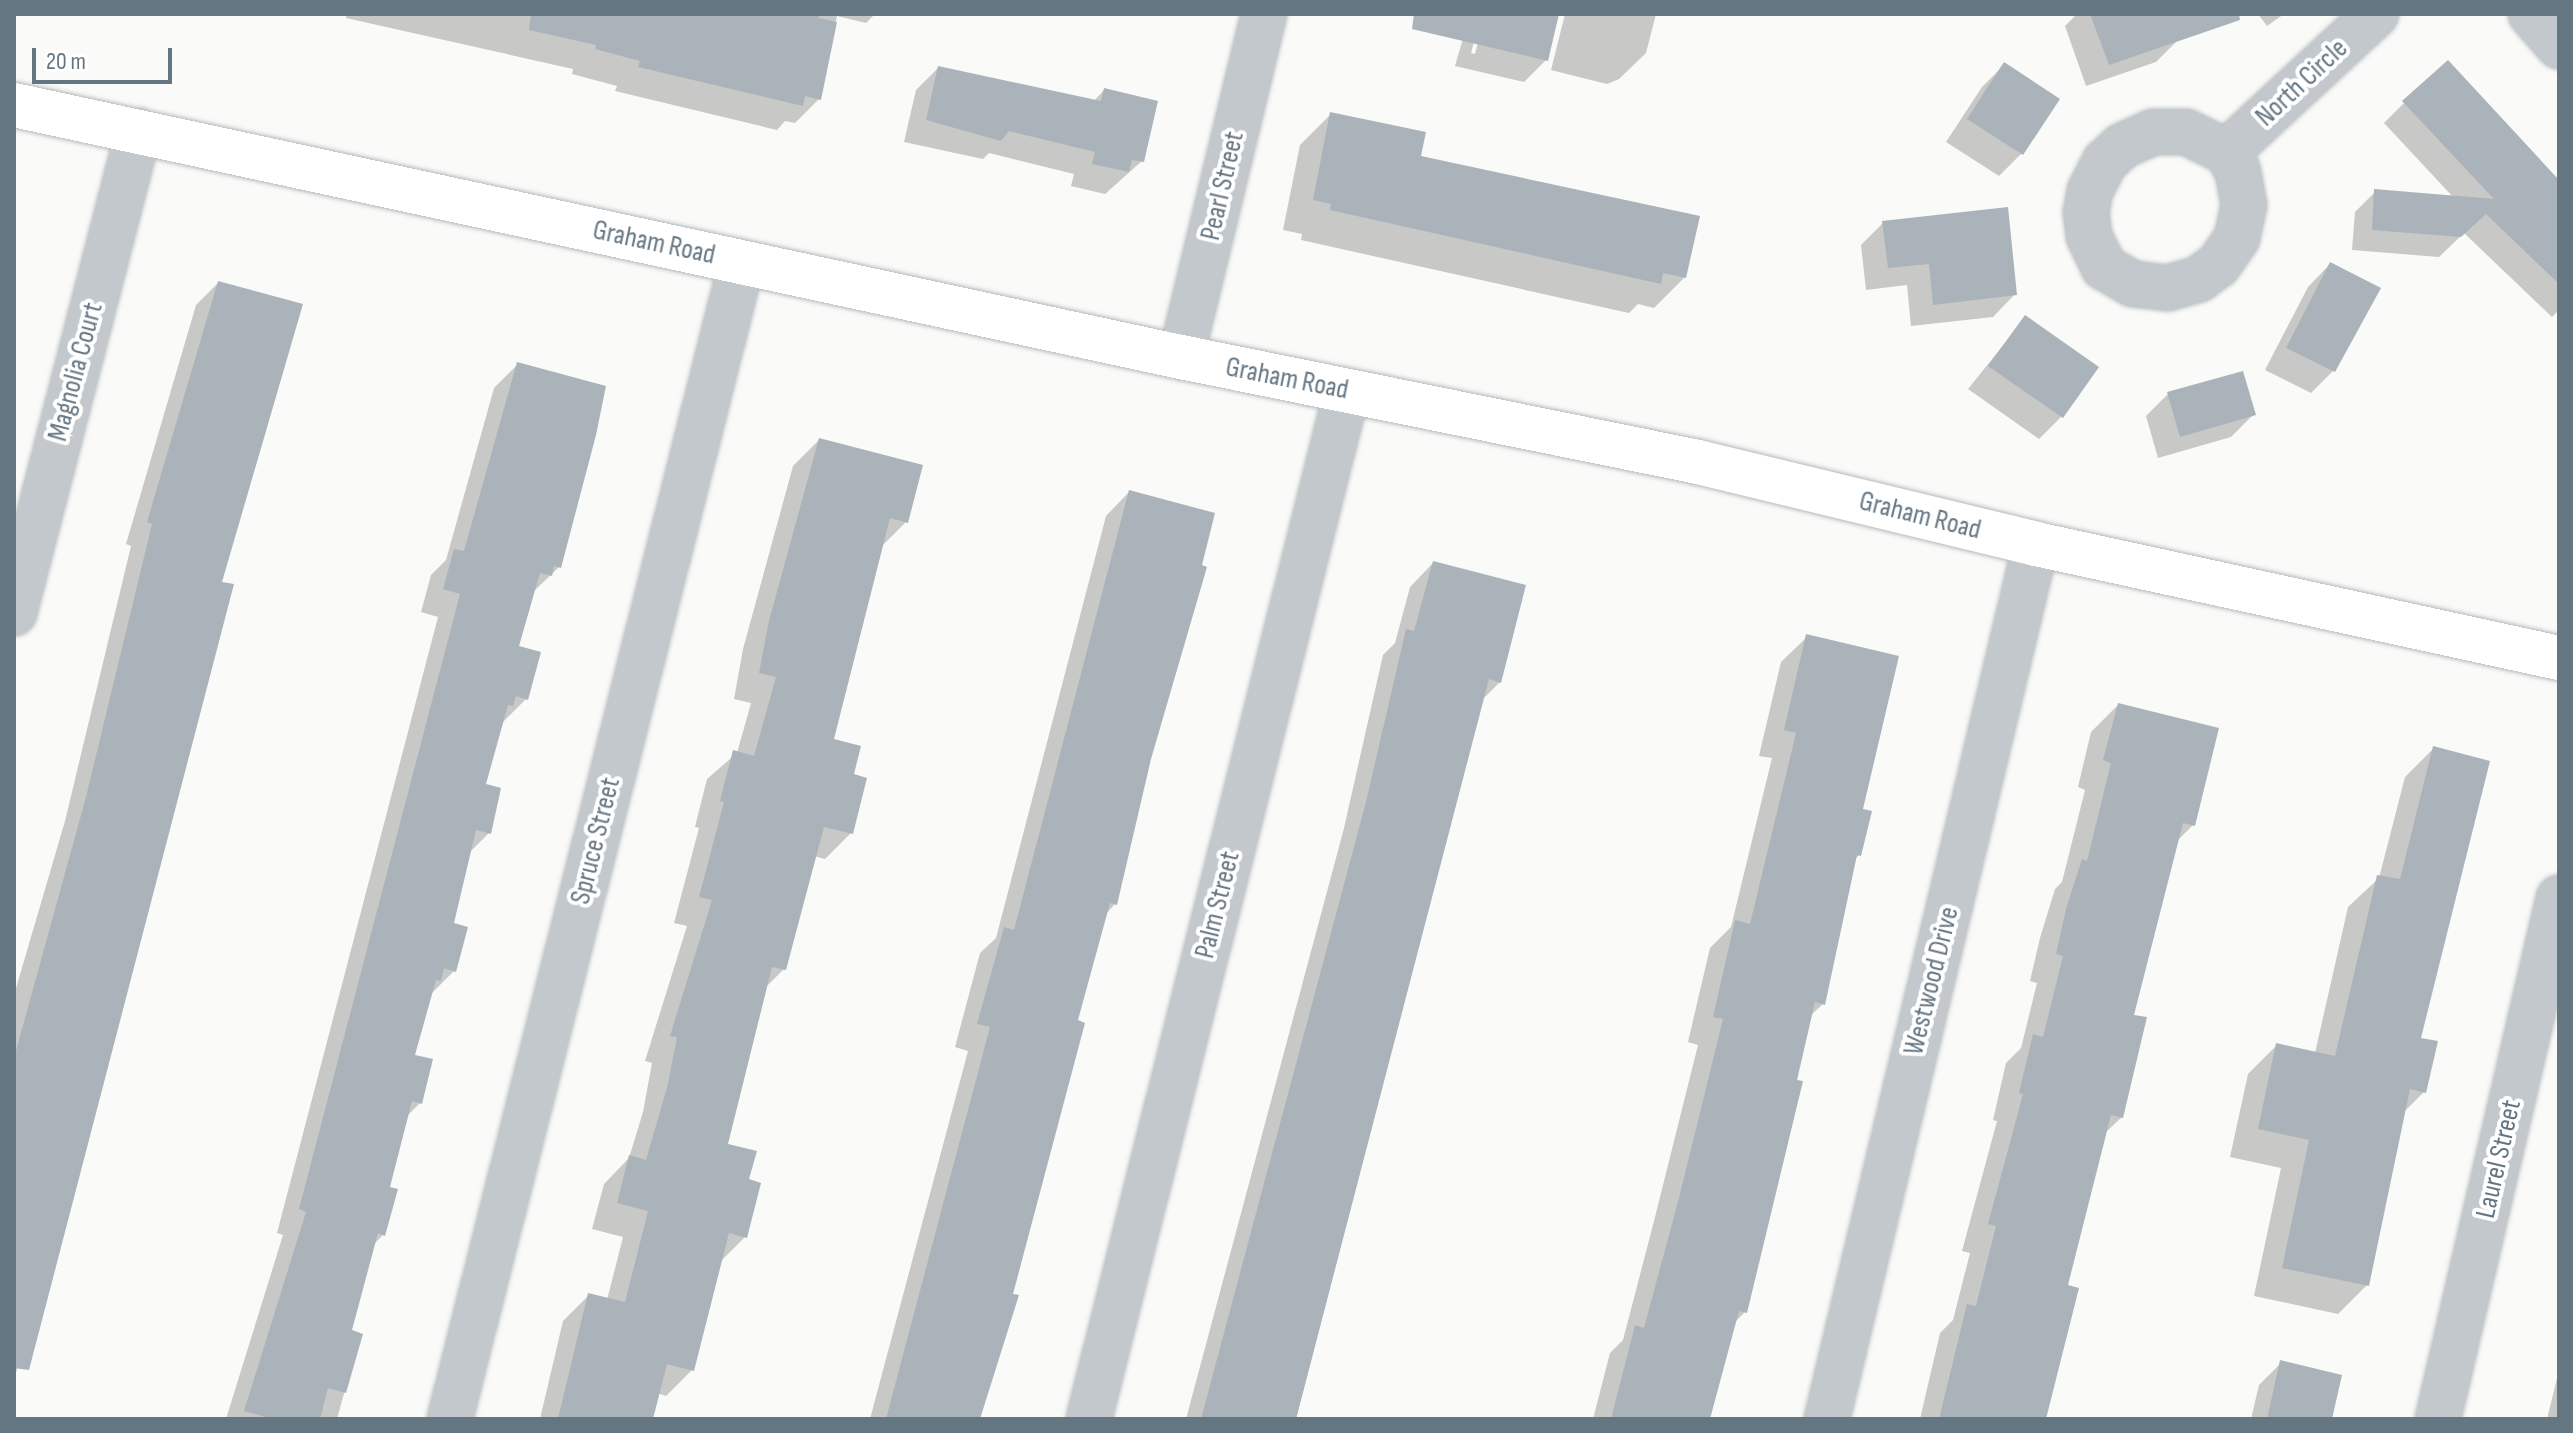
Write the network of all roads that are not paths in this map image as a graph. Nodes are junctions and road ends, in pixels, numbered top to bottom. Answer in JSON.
{"nodes":[{"id":1,"x":1264,"y":14,"type":"edge"},
{"id":2,"x":2376,"y":14,"type":"edge"},
{"id":3,"x":2531,"y":14,"type":"edge"},
{"id":4,"x":2559,"y":46,"type":"edge"},
{"id":5,"x":14,"y":105,"type":"edge"},
{"id":6,"x":139,"y":131,"type":"junction"},
{"id":7,"x":2227,"y":152,"type":"dead end"},
{"id":8,"x":742,"y":262,"type":"junction"},
{"id":9,"x":1181,"y":357,"type":"junction"},
{"id":10,"x":1347,"y":391,"type":"junction"},
{"id":11,"x":2036,"y":544,"type":"junction"},
{"id":12,"x":14,"y":613,"type":"edge"},
{"id":13,"x":2559,"y":658,"type":"edge"},
{"id":14,"x":2559,"y":898,"type":"edge"},
{"id":15,"x":450,"y":1419,"type":"edge"},
{"id":16,"x":1089,"y":1419,"type":"edge"},
{"id":17,"x":1827,"y":1419,"type":"edge"},
{"id":18,"x":2438,"y":1419,"type":"edge"}],
"edges":[{"from":1,"to":9,"type":"street","name":"Pearl Street"},
{"from":2,"to":7,"type":"street","name":"North Circle"},
{"from":3,"to":4,"type":"street"},
{"from":5,"to":6,"type":"main road","name":"Graham Road"},
{"from":6,"to":8,"type":"main road","name":"Graham Road"},
{"from":6,"to":12,"type":"street","name":"Magnolia Court"},
{"from":8,"to":9,"type":"main road","name":"Graham Road"},
{"from":8,"to":15,"type":"street","name":"Spruce Street"},
{"from":9,"to":10,"type":"main road","name":"Graham Road"},
{"from":10,"to":11,"type":"main road","name":"Graham Road"},
{"from":10,"to":16,"type":"street","name":"Palm Street"},
{"from":11,"to":13,"type":"main road","name":"Graham Road"},
{"from":11,"to":17,"type":"street","name":"Westwood Drive"},
{"from":14,"to":18,"type":"street","name":"Laurel Street"}]}
